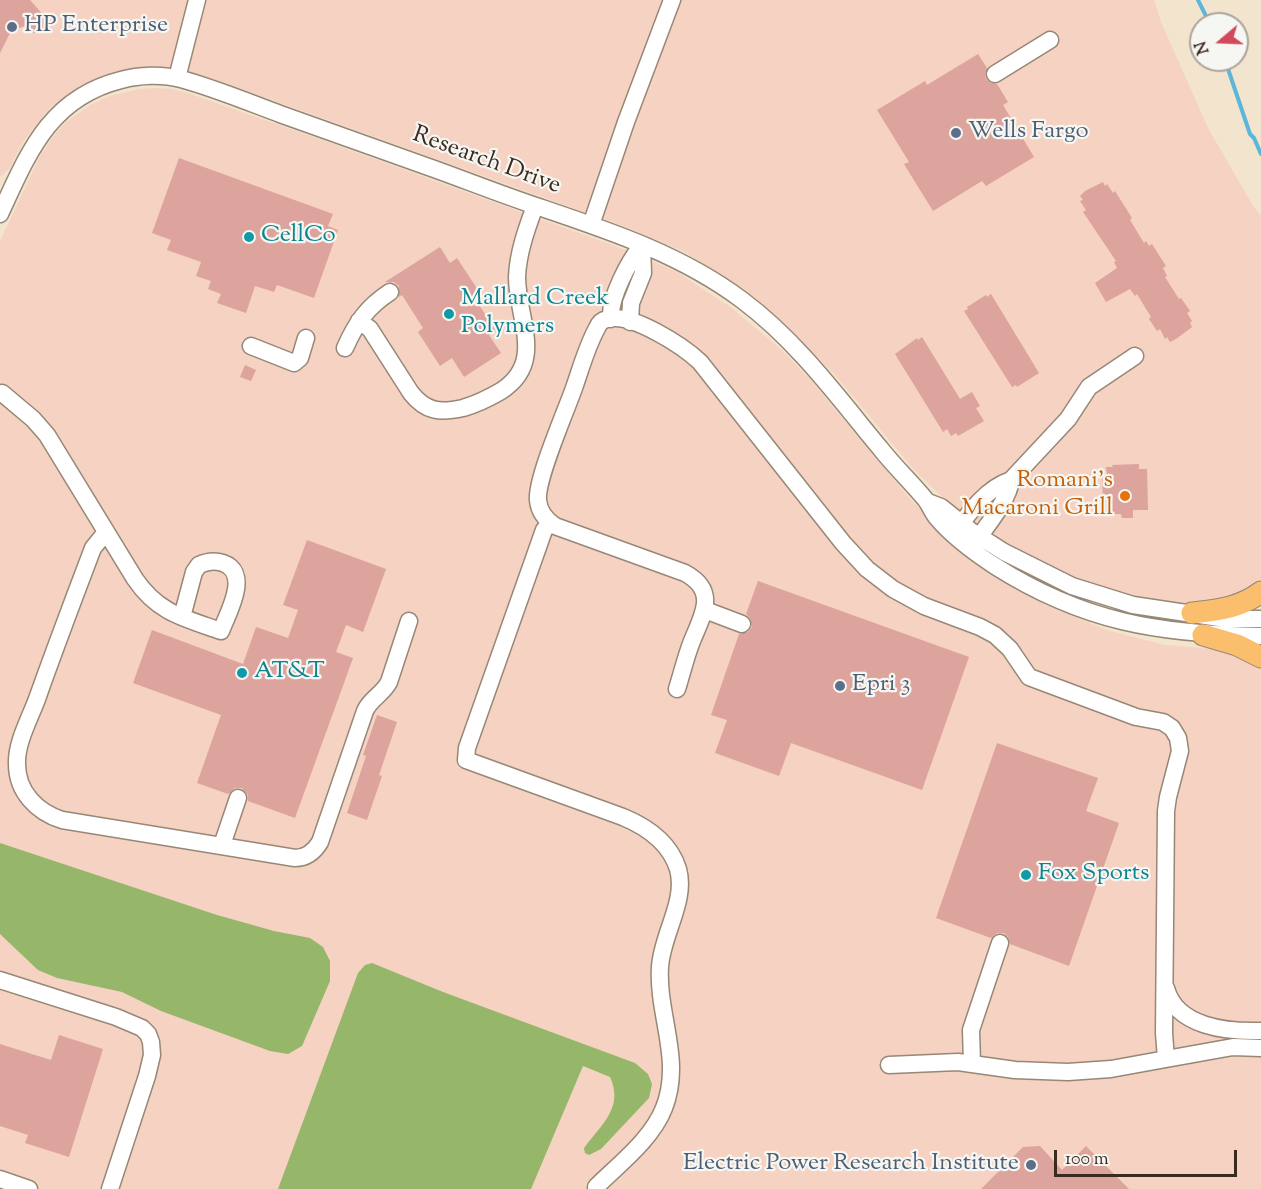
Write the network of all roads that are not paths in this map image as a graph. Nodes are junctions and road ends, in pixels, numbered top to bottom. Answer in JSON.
{"nodes":[{"id":1,"x":197,"y":0,"type":"edge"},
{"id":2,"x":672,"y":0,"type":"edge"},
{"id":3,"x":1050,"y":40,"type":"dead end"},
{"id":4,"x":994,"y":74,"type":"dead end"},
{"id":5,"x":177,"y":78,"type":"junction"},
{"id":6,"x":4,"y":196,"type":"edge"},
{"id":7,"x":535,"y":206,"type":"junction"},
{"id":8,"x":0,"y":214,"type":"edge"},
{"id":9,"x":591,"y":225,"type":"junction"},
{"id":10,"x":642,"y":245,"type":"junction"},
{"id":11,"x":390,"y":292,"type":"dead end"},
{"id":12,"x":611,"y":319,"type":"junction"},
{"id":13,"x":359,"y":321,"type":"junction"},
{"id":14,"x":630,"y":322,"type":"junction"},
{"id":15,"x":306,"y":338,"type":"dead end"},
{"id":16,"x":251,"y":346,"type":"dead end"},
{"id":17,"x":345,"y":348,"type":"dead end"},
{"id":18,"x":1136,"y":356,"type":"dead end"},
{"id":19,"x":1,"y":391,"type":"edge"},
{"id":20,"x":1011,"y":480,"type":"junction"},
{"id":21,"x":550,"y":522,"type":"junction"},
{"id":22,"x":957,"y":529,"type":"junction"},
{"id":23,"x":106,"y":532,"type":"junction"},
{"id":24,"x":975,"y":542,"type":"junction"},
{"id":25,"x":1261,"y":592,"type":"edge"},
{"id":26,"x":705,"y":610,"type":"junction"},
{"id":27,"x":1192,"y":613,"type":"junction"},
{"id":28,"x":182,"y":617,"type":"dead end"},
{"id":29,"x":1261,"y":619,"type":"edge"},
{"id":30,"x":410,"y":621,"type":"dead end"},
{"id":31,"x":742,"y":624,"type":"dead end"},
{"id":32,"x":1203,"y":635,"type":"junction"},
{"id":33,"x":1261,"y":636,"type":"edge"},
{"id":34,"x":1261,"y":657,"type":"edge"},
{"id":35,"x":676,"y":689,"type":"dead end"},
{"id":36,"x":238,"y":798,"type":"dead end"},
{"id":37,"x":222,"y":845,"type":"junction"},
{"id":38,"x":1000,"y":943,"type":"dead end"},
{"id":39,"x":0,"y":980,"type":"edge"},
{"id":40,"x":1165,"y":985,"type":"junction"},
{"id":41,"x":1254,"y":1040,"type":"edge"},
{"id":42,"x":1166,"y":1059,"type":"junction"},
{"id":43,"x":972,"y":1064,"type":"junction"},
{"id":44,"x":889,"y":1065,"type":"dead end"},
{"id":45,"x":0,"y":1179,"type":"edge"},
{"id":46,"x":596,"y":1187,"type":"dead end"},
{"id":47,"x":29,"y":1189,"type":"edge"},
{"id":48,"x":110,"y":1189,"type":"edge"}],
"edges":[{"from":1,"to":5,"type":"street"},
{"from":2,"to":9,"type":"street"},
{"from":3,"to":4,"type":"street"},
{"from":5,"to":6,"type":"street","name":"Research Drive"},
{"from":5,"to":7,"type":"street","name":"Research Drive"},
{"from":6,"to":8,"type":"street","name":"Research Drive"},
{"from":7,"to":9,"type":"street","name":"Research Drive"},
{"from":7,"to":13,"type":"street"},
{"from":9,"to":10,"type":"street","name":"Research Drive"},
{"from":10,"to":12,"type":"street"},
{"from":10,"to":14,"type":"street"},
{"from":10,"to":22,"type":"street","name":"Research Drive"},
{"from":11,"to":13,"type":"street"},
{"from":12,"to":14,"type":"street"},
{"from":12,"to":21,"type":"street"},
{"from":13,"to":17,"type":"street"},
{"from":14,"to":40,"type":"street"},
{"from":15,"to":16,"type":"street"},
{"from":18,"to":20,"type":"street"},
{"from":19,"to":23,"type":"street"},
{"from":20,"to":22,"type":"street"},
{"from":20,"to":24,"type":"street"},
{"from":21,"to":26,"type":"street"},
{"from":21,"to":46,"type":"street"},
{"from":22,"to":24,"type":"street","name":"Research Drive"},
{"from":23,"to":28,"type":"street"},
{"from":23,"to":37,"type":"street"},
{"from":24,"to":27,"type":"street","name":"Research Drive"},
{"from":24,"to":32,"type":"street","name":"Research Drive"},
{"from":25,"to":27,"type":"main road"},
{"from":26,"to":31,"type":"street"},
{"from":26,"to":35,"type":"street"},
{"from":27,"to":29,"type":"street","name":"Research Drive"},
{"from":30,"to":37,"type":"street"},
{"from":32,"to":33,"type":"street","name":"Research Drive"},
{"from":32,"to":34,"type":"main road"},
{"from":36,"to":37,"type":"street"},
{"from":38,"to":43,"type":"street"},
{"from":39,"to":48,"type":"street"},
{"from":40,"to":41,"type":"street"},
{"from":40,"to":42,"type":"street"},
{"from":41,"to":42,"type":"street"},
{"from":42,"to":43,"type":"street"},
{"from":43,"to":44,"type":"street"},
{"from":45,"to":47,"type":"street"}]}
